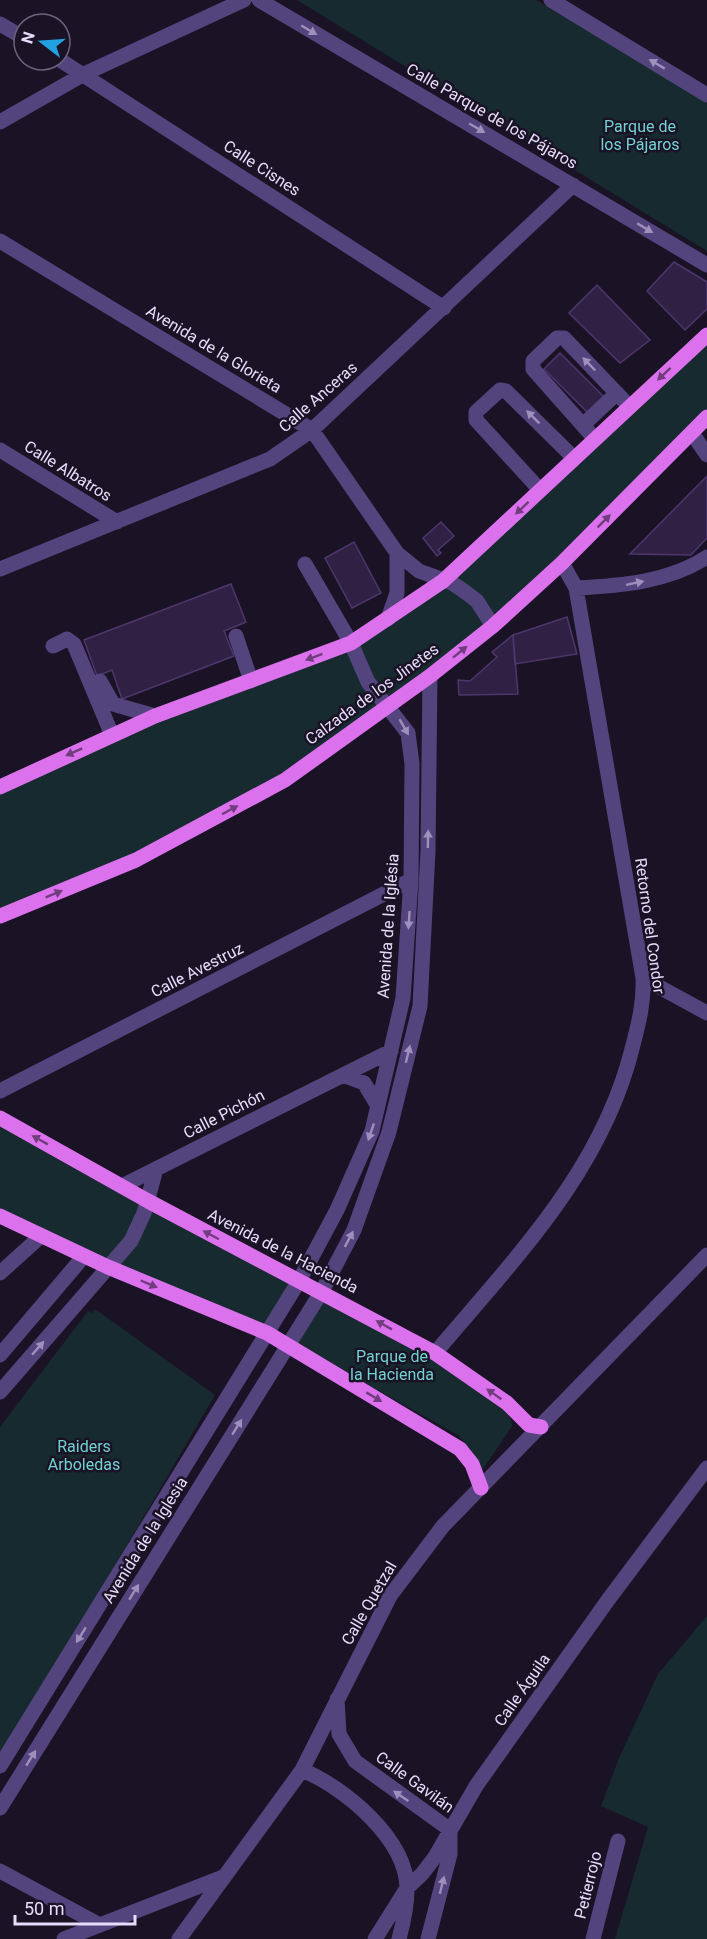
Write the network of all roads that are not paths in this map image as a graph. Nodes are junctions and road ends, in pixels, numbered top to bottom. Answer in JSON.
{"nodes":[{"id":1,"x":244,"y":0,"type":"edge"},
{"id":2,"x":259,"y":0,"type":"edge"},
{"id":3,"x":551,"y":0,"type":"edge"},
{"id":4,"x":72,"y":67,"type":"edge"},
{"id":5,"x":84,"y":74,"type":"junction"},
{"id":6,"x":707,"y":94,"type":"edge"},
{"id":7,"x":0,"y":122,"type":"edge"},
{"id":8,"x":573,"y":185,"type":"junction"},
{"id":9,"x":0,"y":241,"type":"edge"},
{"id":10,"x":707,"y":265,"type":"edge"},
{"id":11,"x":444,"y":308,"type":"junction"},
{"id":12,"x":707,"y":335,"type":"edge"},
{"id":13,"x":617,"y":393,"type":"junction"},
{"id":14,"x":629,"y":406,"type":"junction"},
{"id":15,"x":707,"y":417,"type":"edge"},
{"id":16,"x":583,"y":425,"type":"junction"},
{"id":17,"x":312,"y":430,"type":"junction"},
{"id":18,"x":692,"y":433,"type":"junction"},
{"id":19,"x":595,"y":439,"type":"junction"},
{"id":20,"x":0,"y":450,"type":"edge"},
{"id":21,"x":707,"y":454,"type":"edge"},
{"id":22,"x":574,"y":458,"type":"junction"},
{"id":23,"x":540,"y":490,"type":"junction"},
{"id":24,"x":117,"y":522,"type":"junction"},
{"id":25,"x":397,"y":553,"type":"junction"},
{"id":26,"x":707,"y":557,"type":"edge"},
{"id":27,"x":562,"y":563,"type":"junction"},
{"id":28,"x":305,"y":564,"type":"dead end"},
{"id":29,"x":0,"y":569,"type":"edge"},
{"id":30,"x":443,"y":581,"type":"junction"},
{"id":31,"x":576,"y":588,"type":"junction"},
{"id":32,"x":388,"y":619,"type":"junction"},
{"id":33,"x":493,"y":626,"type":"junction"},
{"id":34,"x":236,"y":636,"type":"dead end"},
{"id":35,"x":351,"y":643,"type":"junction"},
{"id":36,"x":53,"y":646,"type":"dead end"},
{"id":37,"x":430,"y":676,"type":"junction"},
{"id":38,"x":100,"y":681,"type":"dead end"},
{"id":39,"x":251,"y":681,"type":"junction"},
{"id":40,"x":386,"y":706,"type":"junction"},
{"id":41,"x":154,"y":716,"type":"junction"},
{"id":42,"x":112,"y":735,"type":"junction"},
{"id":43,"x":0,"y":787,"type":"edge"},
{"id":44,"x":411,"y":880,"type":"junction"},
{"id":45,"x":0,"y":916,"type":"edge"},
{"id":46,"x":643,"y":978,"type":"junction"},
{"id":47,"x":707,"y":1012,"type":"edge"},
{"id":48,"x":391,"y":1051,"type":"junction"},
{"id":49,"x":343,"y":1075,"type":"junction"},
{"id":50,"x":0,"y":1091,"type":"edge"},
{"id":51,"x":378,"y":1106,"type":"junction"},
{"id":52,"x":0,"y":1118,"type":"edge"},
{"id":53,"x":156,"y":1169,"type":"junction"},
{"id":54,"x":122,"y":1186,"type":"junction"},
{"id":55,"x":148,"y":1201,"type":"junction"},
{"id":56,"x":0,"y":1216,"type":"edge"},
{"id":57,"x":41,"y":1236,"type":"junction"},
{"id":58,"x":707,"y":1255,"type":"edge"},
{"id":59,"x":84,"y":1256,"type":"junction"},
{"id":60,"x":108,"y":1267,"type":"junction"},
{"id":61,"x":0,"y":1273,"type":"edge"},
{"id":62,"x":299,"y":1281,"type":"junction"},
{"id":63,"x":322,"y":1291,"type":"junction"},
{"id":64,"x":267,"y":1333,"type":"junction"},
{"id":65,"x":288,"y":1345,"type":"junction"},
{"id":66,"x":435,"y":1353,"type":"junction"},
{"id":67,"x":0,"y":1355,"type":"edge"},
{"id":68,"x":0,"y":1392,"type":"edge"},
{"id":69,"x":544,"y":1424,"type":"junction"},
{"id":70,"x":707,"y":1467,"type":"edge"},
{"id":71,"x":481,"y":1488,"type":"junction"},
{"id":72,"x":337,"y":1699,"type":"junction"},
{"id":73,"x":0,"y":1766,"type":"edge"},
{"id":74,"x":302,"y":1770,"type":"junction"},
{"id":75,"x":0,"y":1808,"type":"edge"},
{"id":76,"x":449,"y":1829,"type":"junction"},
{"id":77,"x":618,"y":1841,"type":"dead end"},
{"id":78,"x":0,"y":1871,"type":"edge"},
{"id":79,"x":223,"y":1877,"type":"junction"},
{"id":80,"x":407,"y":1888,"type":"junction"},
{"id":81,"x":100,"y":1925,"type":"junction"},
{"id":82,"x":64,"y":1939,"type":"edge"},
{"id":83,"x":179,"y":1939,"type":"edge"},
{"id":84,"x":375,"y":1939,"type":"edge"},
{"id":85,"x":399,"y":1939,"type":"edge"},
{"id":86,"x":428,"y":1939,"type":"edge"},
{"id":87,"x":593,"y":1939,"type":"edge"}],
"edges":[{"from":1,"to":5,"type":"street"},
{"from":2,"to":8,"type":"street","name":"Calle Parque de los Pájaros","one_way":true},
{"from":6,"to":3,"type":"street","one_way":true},
{"from":4,"to":5,"type":"street","name":"Calle Cisnes"},
{"from":5,"to":7,"type":"street"},
{"from":5,"to":11,"type":"street","name":"Calle Cisnes"},
{"from":8,"to":10,"type":"street","name":"Calle Parque de los Pájaros","one_way":true},
{"from":8,"to":11,"type":"street","name":"Calle Anceras"},
{"from":9,"to":17,"type":"street","name":"Avenida de la Glorieta"},
{"from":11,"to":17,"type":"street","name":"Calle Anceras"},
{"from":12,"to":14,"type":"main road","one_way":true},
{"from":13,"to":14,"type":"street"},
{"from":13,"to":16,"type":"street"},
{"from":13,"to":16,"type":"street","one_way":true},
{"from":14,"to":19,"type":"main road"},
{"from":15,"to":18,"type":"main road","name":"Calzada de los Jinetes"},
{"from":16,"to":19,"type":"street"},
{"from":17,"to":24,"type":"street","name":"Calle Anceras"},
{"from":17,"to":25,"type":"street","name":"Avenida de la Glorieta"},
{"from":18,"to":21,"type":"street"},
{"from":27,"to":18,"type":"main road","name":"Calzada de los Jinetes","one_way":true},
{"from":19,"to":22,"type":"main road"},
{"from":20,"to":24,"type":"street","name":"Calle Albatros"},
{"from":22,"to":23,"type":"main road"},
{"from":22,"to":23,"type":"street","one_way":true},
{"from":23,"to":30,"type":"main road","one_way":true},
{"from":24,"to":29,"type":"street","name":"Calle Anceras"},
{"from":25,"to":30,"type":"street","name":"Avenida de la Glorieta"},
{"from":25,"to":32,"type":"street"},
{"from":31,"to":26,"type":"street","one_way":true},
{"from":27,"to":31,"type":"street","name":"Retorno del Condor"},
{"from":27,"to":33,"type":"main road","name":"Calzada de los Jinetes"},
{"from":28,"to":35,"type":"street","name":"Avenida de la Iglésia"},
{"from":30,"to":32,"type":"main road"},
{"from":30,"to":33,"type":"street","name":"Avenida de la Glorieta"},
{"from":31,"to":46,"type":"street","name":"Retorno del Condor"},
{"from":32,"to":35,"type":"main road"},
{"from":37,"to":33,"type":"main road","name":"Calzada de los Jinetes","one_way":true},
{"from":34,"to":39,"type":"street"},
{"from":35,"to":39,"type":"main road","one_way":true},
{"from":35,"to":40,"type":"street","name":"Avenida de la Iglésia"},
{"from":36,"to":42,"type":"street"},
{"from":37,"to":40,"type":"main road","name":"Calzada de los Jinetes"},
{"from":63,"to":37,"type":"street","one_way":true},
{"from":38,"to":41,"type":"street"},
{"from":39,"to":41,"type":"main road"},
{"from":40,"to":44,"type":"street","name":"Avenida de la Iglésia","one_way":true},
{"from":45,"to":40,"type":"main road","name":"Calzada de los Jinetes","one_way":true},
{"from":41,"to":42,"type":"main road"},
{"from":42,"to":43,"type":"main road","one_way":true},
{"from":44,"to":48,"type":"street","name":"Avenida de la Iglésia","one_way":true},
{"from":44,"to":50,"type":"street","name":"Calle Avestruz"},
{"from":46,"to":47,"type":"street"},
{"from":46,"to":66,"type":"street","name":"Retorno del Condor"},
{"from":48,"to":49,"type":"street","name":"Calle Pichón"},
{"from":48,"to":51,"type":"street","name":"Avenida de la Iglésia"},
{"from":49,"to":51,"type":"street"},
{"from":49,"to":53,"type":"street","name":"Calle Pichón"},
{"from":51,"to":62,"type":"street","name":"Avenida de la Iglésia","one_way":true},
{"from":54,"to":52,"type":"main road","name":"Avenida de la Hacienda","one_way":true},
{"from":53,"to":54,"type":"street","name":"Calle Pichón"},
{"from":53,"to":55,"type":"street"},
{"from":54,"to":55,"type":"main road","name":"Avenida de la Hacienda"},
{"from":55,"to":60,"type":"street"},
{"from":62,"to":55,"type":"main road","name":"Avenida de la Hacienda","one_way":true},
{"from":56,"to":57,"type":"main road"},
{"from":57,"to":59,"type":"main road"},
{"from":57,"to":61,"type":"street"},
{"from":58,"to":69,"type":"street","name":"Calle Quetzal"},
{"from":59,"to":60,"type":"main road"},
{"from":59,"to":67,"type":"street"},
{"from":60,"to":64,"type":"main road","one_way":true},
{"from":68,"to":60,"type":"street","one_way":true},
{"from":62,"to":63,"type":"main road","name":"Avenida de la Hacienda"},
{"from":62,"to":64,"type":"street","name":"Avenida de la Iglesia"},
{"from":63,"to":65,"type":"street","name":"Avenida de la Iglesia"},
{"from":66,"to":63,"type":"main road","name":"Avenida de la Hacienda","one_way":true},
{"from":64,"to":65,"type":"main road"},
{"from":64,"to":73,"type":"street","name":"Avenida de la Iglesia","one_way":true},
{"from":65,"to":71,"type":"main road","one_way":true},
{"from":75,"to":65,"type":"street","name":"Avenida de la Iglesia","one_way":true},
{"from":69,"to":66,"type":"main road","name":"Avenida de la Hacienda","one_way":true},
{"from":69,"to":71,"type":"street","name":"Calle Quetzal"},
{"from":70,"to":76,"type":"street","name":"Calle Águila"},
{"from":71,"to":72,"type":"street","name":"Calle Quetzal"},
{"from":72,"to":74,"type":"street","name":"Calle Quetzal"},
{"from":76,"to":72,"type":"street","name":"Calle Gavilán","one_way":true},
{"from":74,"to":79,"type":"street","name":"Calle Quetzal"},
{"from":74,"to":80,"type":"street"},
{"from":76,"to":80,"type":"street","name":"Calle Águila"},
{"from":86,"to":76,"type":"street","one_way":true},
{"from":77,"to":87,"type":"street","name":"Petierrojo"},
{"from":78,"to":81,"type":"street"},
{"from":79,"to":81,"type":"street"},
{"from":79,"to":83,"type":"street","name":"Calle Quetzal"},
{"from":80,"to":84,"type":"street","name":"Calle Águila"},
{"from":80,"to":85,"type":"street"},
{"from":81,"to":82,"type":"street"}]}
